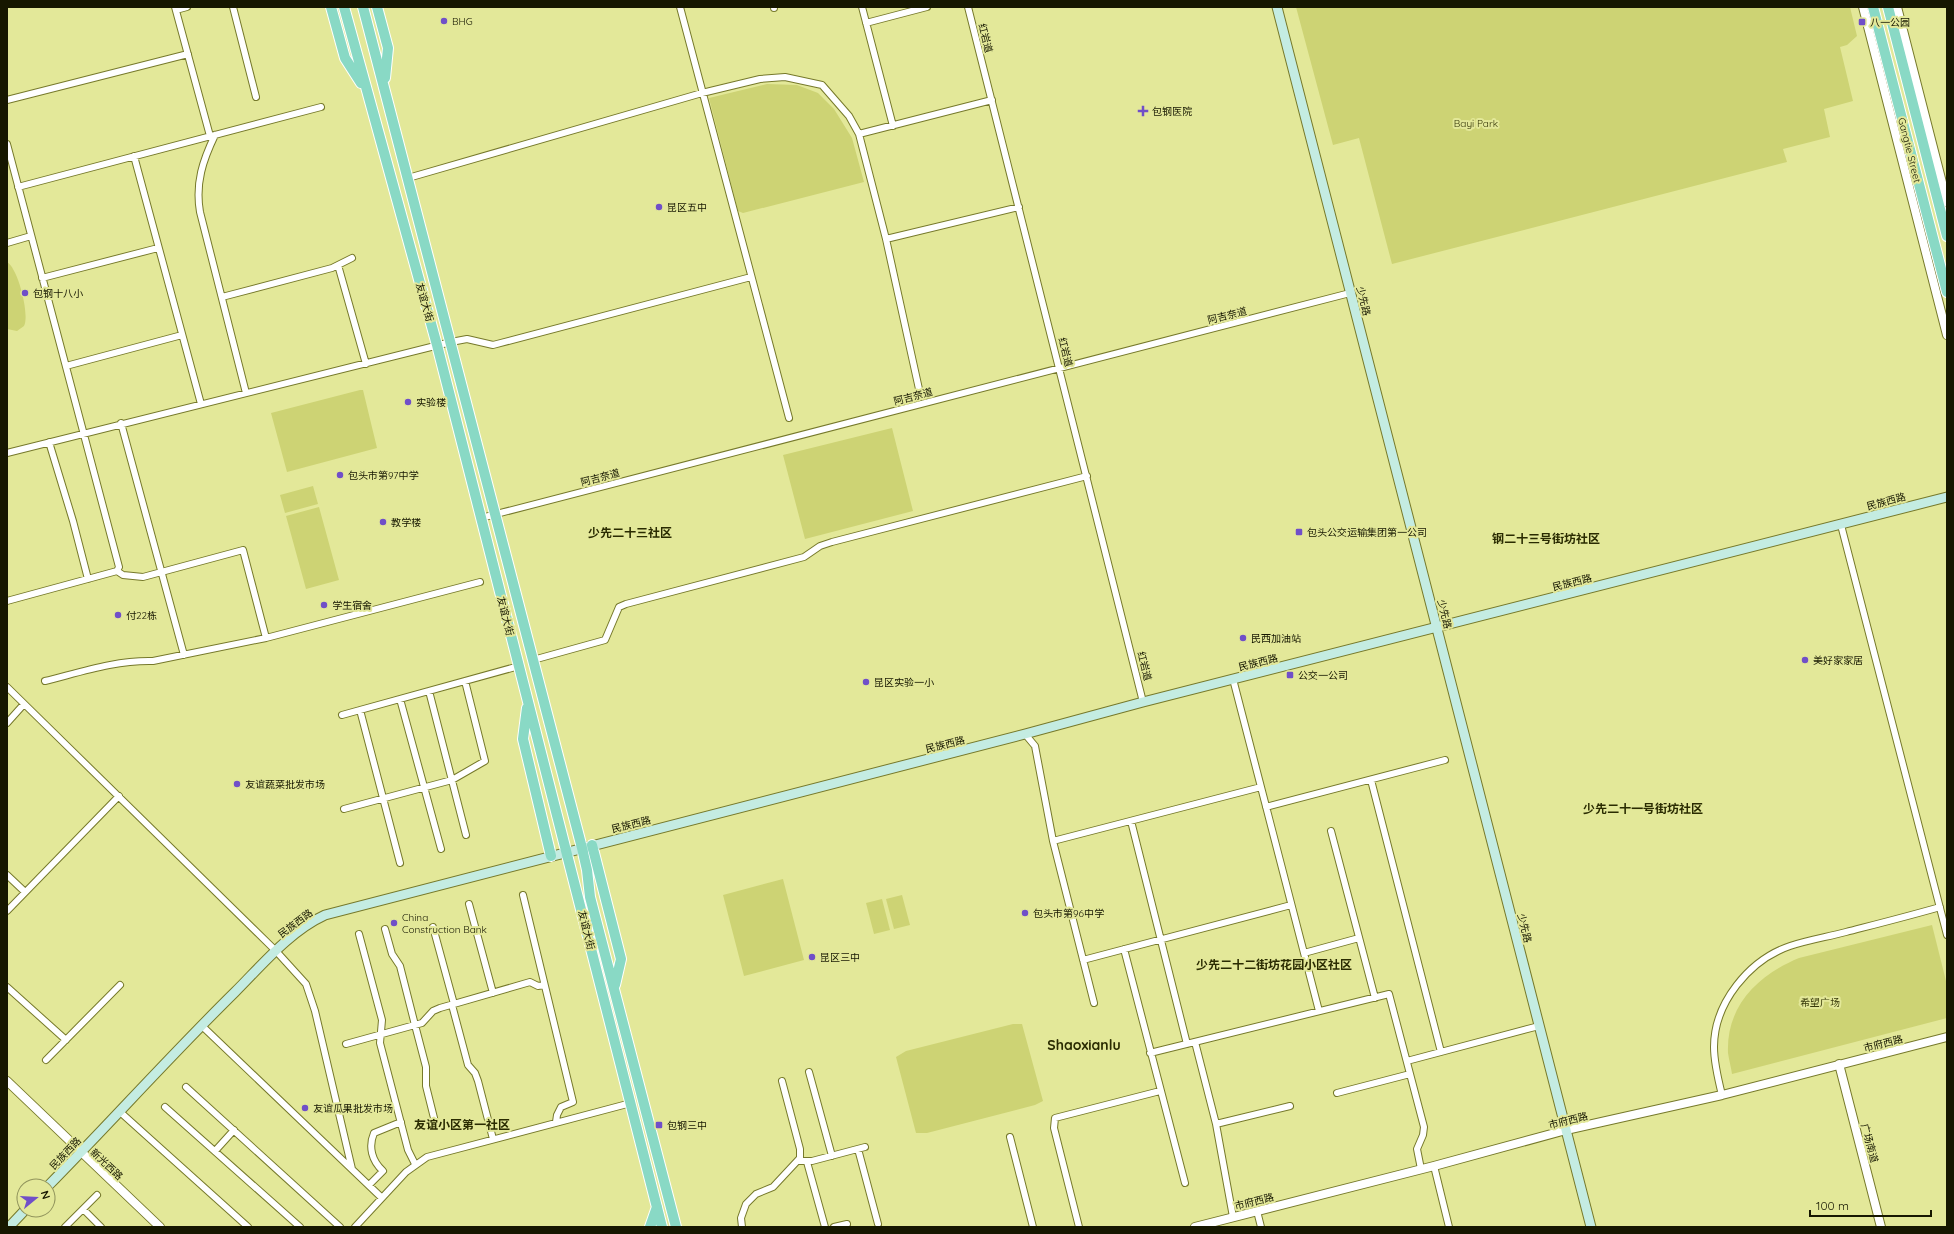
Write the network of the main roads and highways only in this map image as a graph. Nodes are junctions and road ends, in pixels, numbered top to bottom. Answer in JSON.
{"nodes":[{"id":1,"x":331,"y":7,"type":"edge"},
{"id":2,"x":344,"y":7,"type":"edge"},
{"id":3,"x":364,"y":7,"type":"edge"},
{"id":4,"x":377,"y":7,"type":"edge"},
{"id":5,"x":1277,"y":7,"type":"edge"},
{"id":6,"x":1873,"y":7,"type":"edge"},
{"id":7,"x":1888,"y":7,"type":"edge"},
{"id":8,"x":384,"y":86,"type":"junction"},
{"id":9,"x":366,"y":91,"type":"junction"},
{"id":10,"x":1947,"y":236,"type":"edge"},
{"id":11,"x":1947,"y":292,"type":"edge"},
{"id":12,"x":1947,"y":497,"type":"edge"},
{"id":13,"x":1437,"y":628,"type":"junction"},
{"id":14,"x":528,"y":702,"type":"junction"},
{"id":15,"x":570,"y":802,"type":"junction"},
{"id":16,"x":555,"y":806,"type":"junction"},
{"id":17,"x":587,"y":847,"type":"junction"},
{"id":18,"x":566,"y":852,"type":"junction"},
{"id":19,"x":551,"y":856,"type":"junction"},
{"id":20,"x":590,"y":898,"type":"junction"},
{"id":21,"x":579,"y":899,"type":"junction"},
{"id":22,"x":614,"y":987,"type":"junction"},
{"id":23,"x":56,"y":1178,"type":"edge"},
{"id":24,"x":657,"y":1207,"type":"junction"},
{"id":25,"x":17,"y":1218,"type":"edge"},
{"id":26,"x":9,"y":1227,"type":"edge"},
{"id":27,"x":650,"y":1227,"type":"edge"},
{"id":28,"x":662,"y":1227,"type":"edge"},
{"id":29,"x":676,"y":1227,"type":"edge"},
{"id":30,"x":1591,"y":1227,"type":"edge"}],
"edges":[{"from":1,"to":9,"type":"main road"},
{"from":2,"to":9,"type":"main road","name":"友谊大街"},
{"from":3,"to":8,"type":"main road","name":"友谊大街"},
{"from":4,"to":8,"type":"main road"},
{"from":5,"to":13,"type":"main road","name":"少先路"},
{"from":6,"to":11,"type":"main road","name":"Gangtie Street"},
{"from":7,"to":10,"type":"main road","name":"Gangtie Street"},
{"from":8,"to":15,"type":"main road","name":"友谊大街"},
{"from":9,"to":14,"type":"main road","name":"友谊大街"},
{"from":12,"to":13,"type":"main road","name":"民族西路"},
{"from":13,"to":17,"type":"main road","name":"民族西路"},
{"from":13,"to":30,"type":"main road","name":"少先路"},
{"from":14,"to":16,"type":"main road","name":"友谊大街"},
{"from":14,"to":19,"type":"main road"},
{"from":15,"to":16,"type":"main road"},
{"from":15,"to":17,"type":"main road","name":"友谊大街"},
{"from":16,"to":18,"type":"main road","name":"友谊大街"},
{"from":17,"to":18,"type":"main road","name":"民族西路"},
{"from":17,"to":20,"type":"main road","name":"友谊大街"},
{"from":17,"to":22,"type":"main road"},
{"from":18,"to":19,"type":"main road","name":"民族西路"},
{"from":18,"to":21,"type":"main road","name":"友谊大街"},
{"from":19,"to":23,"type":"main road","name":"民族西路"},
{"from":20,"to":21,"type":"main road"},
{"from":20,"to":22,"type":"main road","name":"友谊大街"},
{"from":21,"to":24,"type":"main road","name":"友谊大街"},
{"from":22,"to":29,"type":"main road","name":"友谊大街"},
{"from":24,"to":27,"type":"main road"},
{"from":24,"to":28,"type":"main road","name":"友谊大街"},
{"from":25,"to":26,"type":"main road"}]}
